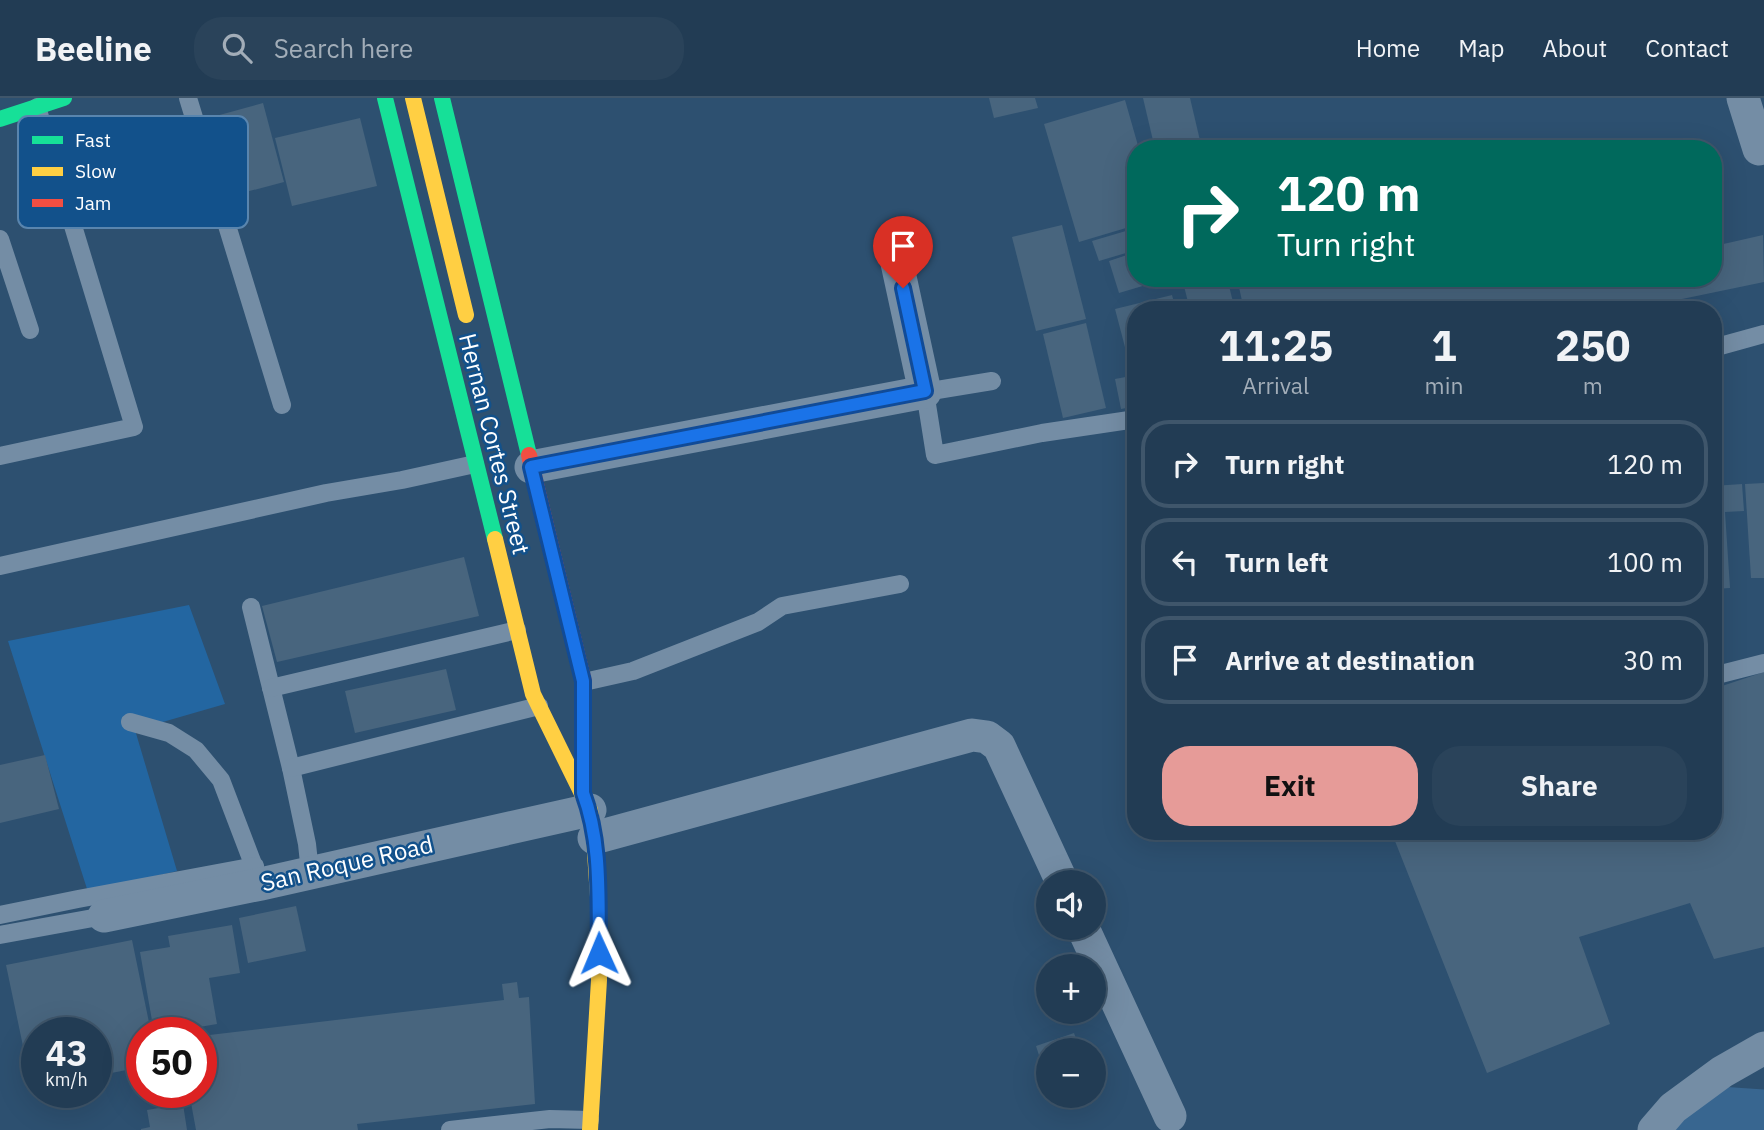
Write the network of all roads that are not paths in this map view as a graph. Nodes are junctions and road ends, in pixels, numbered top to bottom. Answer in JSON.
{"nodes":[{"id":1,"x":64,"y":98,"type":"edge"},
{"id":2,"x":188,"y":98,"type":"edge"},
{"id":3,"x":385,"y":98,"type":"edge"},
{"id":4,"x":413,"y":98,"type":"edge"},
{"id":5,"x":442,"y":98,"type":"edge"},
{"id":6,"x":1743,"y":98,"type":"edge"},
{"id":7,"x":37,"y":107,"type":"junction"},
{"id":8,"x":40,"y":116,"type":"edge"},
{"id":9,"x":194,"y":116,"type":"edge"},
{"id":10,"x":0,"y":117,"type":"edge"},
{"id":11,"x":1760,"y":155,"type":"dead end"},
{"id":12,"x":74,"y":228,"type":"edge"},
{"id":13,"x":228,"y":228,"type":"edge"},
{"id":14,"x":0,"y":239,"type":"edge"},
{"id":15,"x":897,"y":262,"type":"dead end"},
{"id":16,"x":469,"y":326,"type":"dead end"},
{"id":17,"x":30,"y":330,"type":"dead end"},
{"id":18,"x":1764,"y":334,"type":"edge"},
{"id":19,"x":1722,"y":346,"type":"edge"},
{"id":20,"x":992,"y":381,"type":"dead end"},
{"id":21,"x":925,"y":391,"type":"junction"},
{"id":22,"x":282,"y":405,"type":"dead end"},
{"id":23,"x":1127,"y":420,"type":"edge"},
{"id":24,"x":0,"y":456,"type":"edge"},
{"id":25,"x":475,"y":464,"type":"junction"},
{"id":26,"x":531,"y":467,"type":"junction"},
{"id":27,"x":0,"y":566,"type":"edge"},
{"id":28,"x":900,"y":584,"type":"dead end"},
{"id":29,"x":251,"y":607,"type":"dead end"},
{"id":30,"x":517,"y":629,"type":"junction"},
{"id":31,"x":1764,"y":663,"type":"edge"},
{"id":32,"x":1722,"y":674,"type":"edge"},
{"id":33,"x":583,"y":681,"type":"junction"},
{"id":34,"x":271,"y":688,"type":"junction"},
{"id":35,"x":539,"y":706,"type":"junction"},
{"id":36,"x":130,"y":722,"type":"dead end"},
{"id":37,"x":567,"y":727,"type":"dead end"},
{"id":38,"x":291,"y":768,"type":"junction"},
{"id":39,"x":589,"y":814,"type":"junction"},
{"id":40,"x":1056,"y":870,"type":"edge"},
{"id":41,"x":310,"y":872,"type":"junction"},
{"id":42,"x":258,"y":875,"type":"junction"},
{"id":43,"x":0,"y":915,"type":"edge"},
{"id":44,"x":104,"y":916,"type":"joint"},
{"id":45,"x":0,"y":935,"type":"edge"},
{"id":46,"x":1089,"y":940,"type":"edge"},
{"id":47,"x":1764,"y":1048,"type":"edge"},
{"id":48,"x":1170,"y":1116,"type":"dead end"},
{"id":49,"x":590,"y":1125,"type":"edge"},
{"id":50,"x":450,"y":1130,"type":"edge"},
{"id":51,"x":1654,"y":1130,"type":"edge"}],
"edges":[{"from":1,"to":7,"type":"main road"},
{"from":2,"to":9,"type":"lane"},
{"from":3,"to":25,"type":"main road","name":"Hernan Cortes Street"},
{"from":4,"to":16,"type":"main road","name":"Hernan Cortes Street"},
{"from":5,"to":26,"type":"main road","name":"Hernan Cortes Street"},
{"from":6,"to":11,"type":"street"},
{"from":7,"to":8,"type":"lane"},
{"from":7,"to":10,"type":"main road"},
{"from":12,"to":24,"type":"lane"},
{"from":13,"to":22,"type":"lane"},
{"from":14,"to":17,"type":"lane"},
{"from":15,"to":21,"type":"street"},
{"from":18,"to":19,"type":"lane"},
{"from":20,"to":21,"type":"lane"},
{"from":21,"to":23,"type":"lane"},
{"from":21,"to":26,"type":"street"},
{"from":25,"to":27,"type":"lane"},
{"from":25,"to":30,"type":"main road","name":"Hernan Cortes Street"},
{"from":26,"to":33,"type":"main road","name":"Hernan Cortes Street"},
{"from":28,"to":33,"type":"lane"},
{"from":29,"to":34,"type":"lane"},
{"from":30,"to":34,"type":"lane"},
{"from":30,"to":35,"type":"main road","name":"Hernan Cortes Street"},
{"from":31,"to":32,"type":"lane"},
{"from":33,"to":39,"type":"main road","name":"Hernan Cortes Street"},
{"from":34,"to":38,"type":"lane"},
{"from":35,"to":38,"type":"lane"},
{"from":35,"to":39,"type":"main road","name":"Hernan Cortes Street"},
{"from":36,"to":42,"type":"lane"},
{"from":37,"to":39,"type":"main road","name":"Hernan Cortes Street"},
{"from":38,"to":41,"type":"lane"},
{"from":39,"to":40,"type":"street","name":"San Roque Road"},
{"from":39,"to":41,"type":"street","name":"San Roque Road"},
{"from":39,"to":49,"type":"main road","name":"Hernan Cortes Street"},
{"from":41,"to":42,"type":"street","name":"San Roque Road"},
{"from":42,"to":43,"type":"lane"},
{"from":42,"to":44,"type":"street","name":"San Roque Road"},
{"from":44,"to":45,"type":"lane"},
{"from":46,"to":48,"type":"street"},
{"from":47,"to":51,"type":"street"},
{"from":49,"to":50,"type":"lane"}]}
